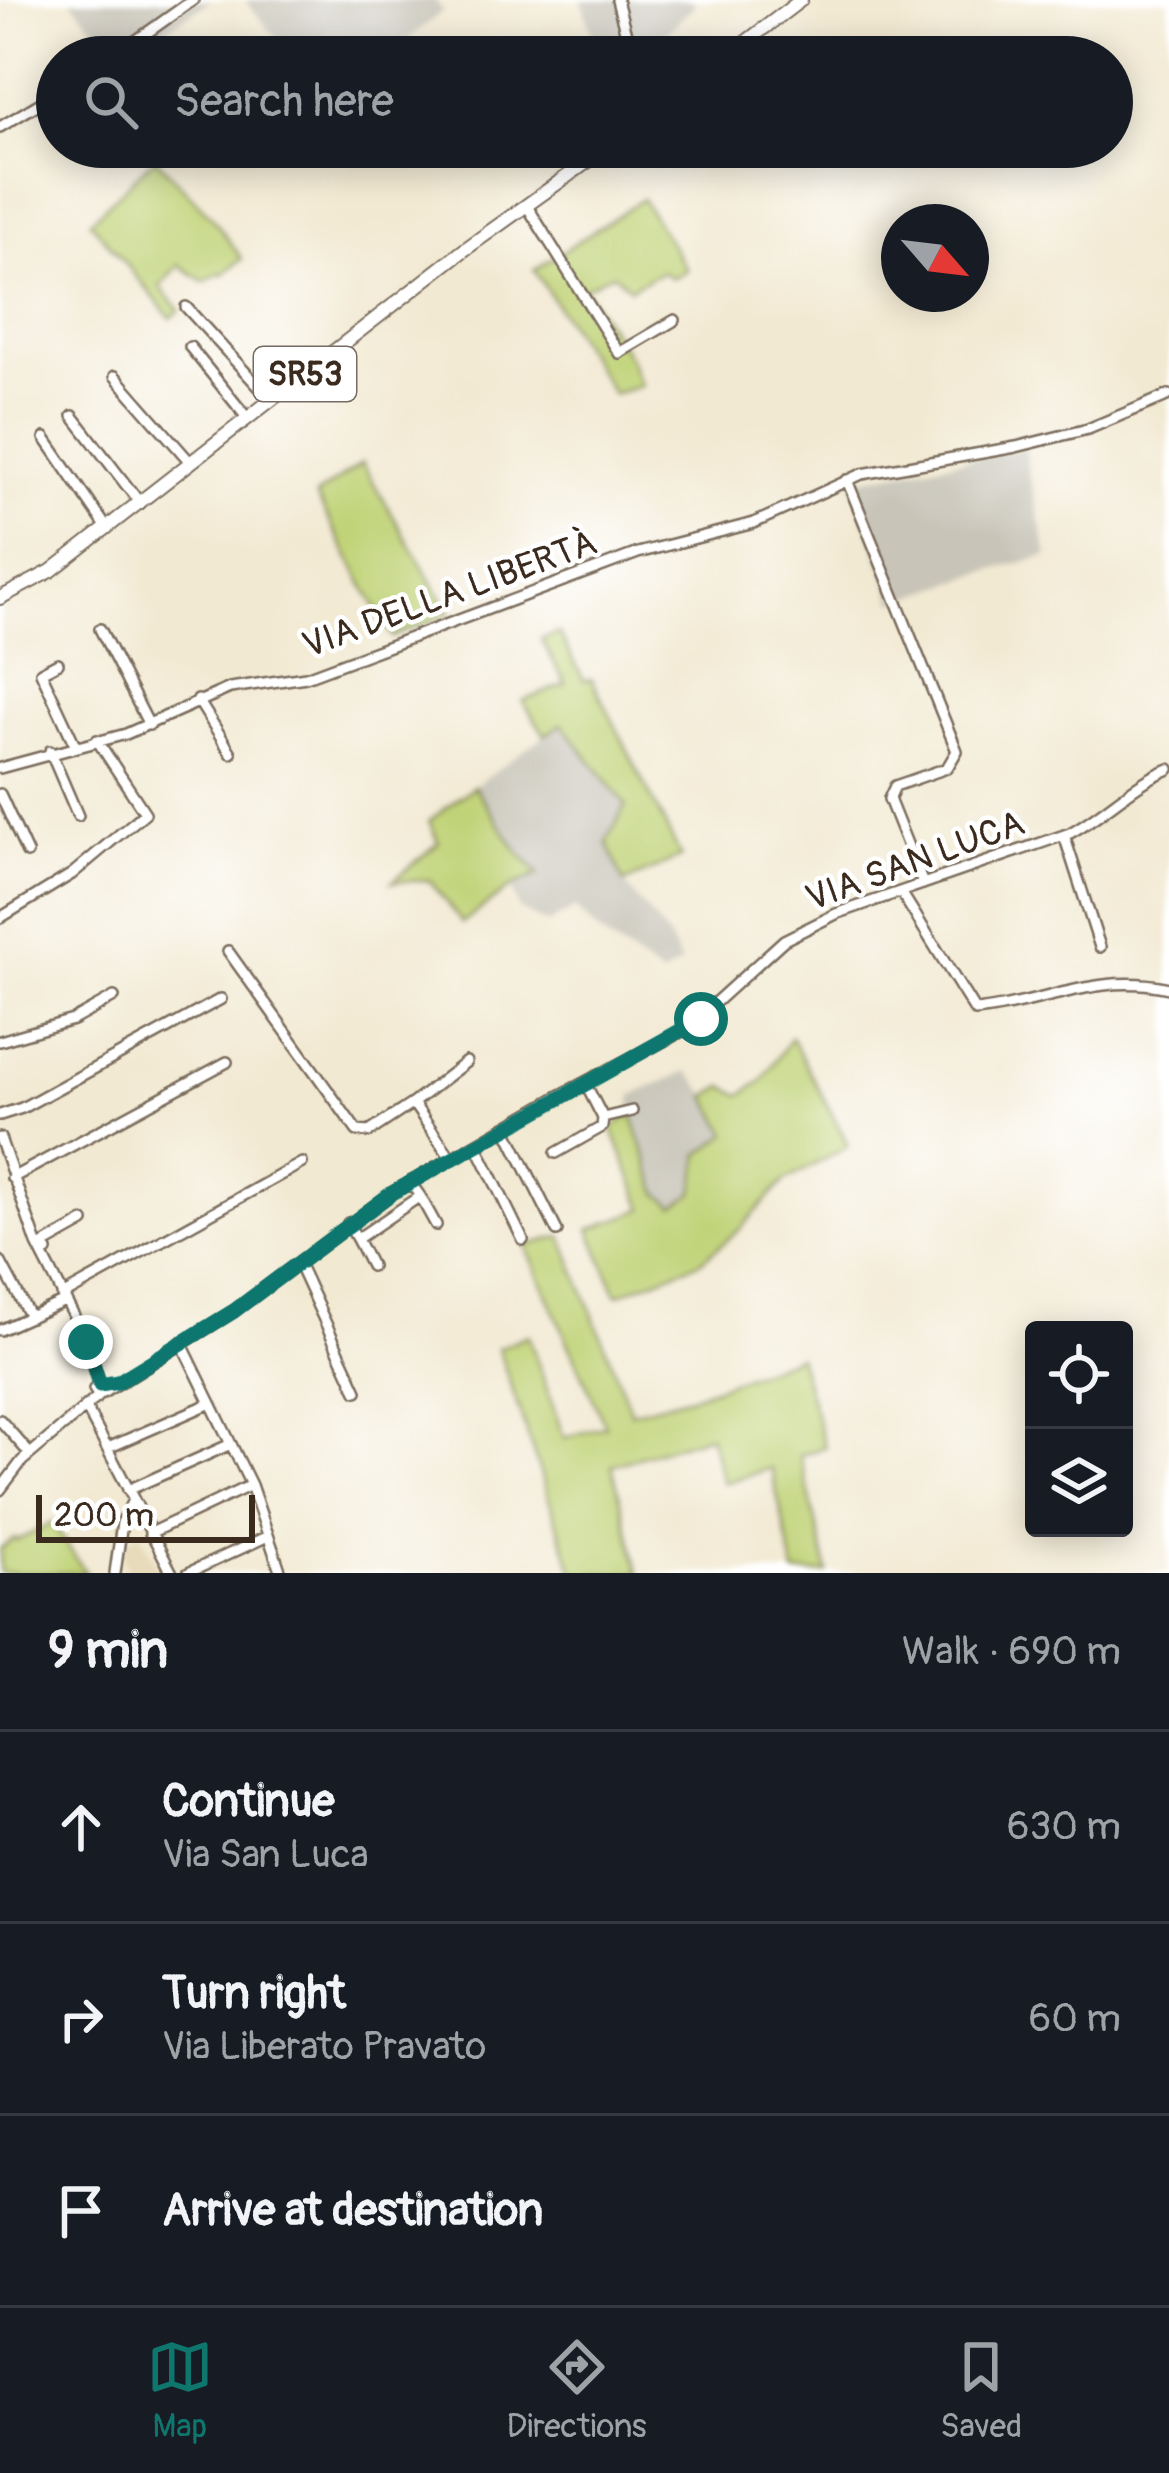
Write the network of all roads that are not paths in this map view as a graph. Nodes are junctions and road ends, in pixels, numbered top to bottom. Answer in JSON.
{"nodes":[{"id":1,"x":193,"y":0,"type":"edge"},
{"id":2,"x":617,"y":0,"type":"edge"},
{"id":3,"x":801,"y":0,"type":"edge"},
{"id":4,"x":142,"y":36,"type":"edge"},
{"id":5,"x":626,"y":36,"type":"edge"},
{"id":6,"x":754,"y":36,"type":"edge"},
{"id":7,"x":36,"y":106,"type":"edge"},
{"id":8,"x":0,"y":128,"type":"edge"},
{"id":9,"x":574,"y":168,"type":"edge"},
{"id":10,"x":527,"y":206,"type":"junction"},
{"id":11,"x":186,"y":307,"type":"dead end"},
{"id":12,"x":675,"y":320,"type":"dead end"},
{"id":13,"x":190,"y":346,"type":"dead end"},
{"id":14,"x":115,"y":376,"type":"dead end"},
{"id":15,"x":1169,"y":394,"type":"edge"},
{"id":16,"x":271,"y":400,"type":"junction"},
{"id":17,"x":73,"y":416,"type":"dead end"},
{"id":18,"x":248,"y":418,"type":"junction"},
{"id":19,"x":45,"y":438,"type":"dead end"},
{"id":20,"x":191,"y":463,"type":"junction"},
{"id":21,"x":847,"y":480,"type":"junction"},
{"id":22,"x":140,"y":503,"type":"junction"},
{"id":23,"x":107,"y":528,"type":"junction"},
{"id":24,"x":0,"y":598,"type":"edge"},
{"id":25,"x":100,"y":629,"type":"dead end"},
{"id":26,"x":58,"y":663,"type":"dead end"},
{"id":27,"x":198,"y":700,"type":"junction"},
{"id":28,"x":149,"y":724,"type":"junction"},
{"id":29,"x":97,"y":740,"type":"junction"},
{"id":30,"x":75,"y":745,"type":"junction"},
{"id":31,"x":50,"y":752,"type":"junction"},
{"id":32,"x":231,"y":753,"type":"dead end"},
{"id":33,"x":0,"y":768,"type":"edge"},
{"id":34,"x":1169,"y":769,"type":"edge"},
{"id":35,"x":0,"y":794,"type":"edge"},
{"id":36,"x":78,"y":816,"type":"dead end"},
{"id":37,"x":1064,"y":836,"type":"junction"},
{"id":38,"x":27,"y":854,"type":"dead end"},
{"id":39,"x":923,"y":884,"type":"junction"},
{"id":40,"x":901,"y":892,"type":"junction"},
{"id":41,"x":0,"y":918,"type":"edge"},
{"id":42,"x":1100,"y":947,"type":"dead end"},
{"id":43,"x":228,"y":951,"type":"dead end"},
{"id":44,"x":1169,"y":988,"type":"edge"},
{"id":45,"x":114,"y":997,"type":"dead end"},
{"id":46,"x":221,"y":999,"type":"dead end"},
{"id":47,"x":0,"y":1041,"type":"edge"},
{"id":48,"x":227,"y":1062,"type":"dead end"},
{"id":49,"x":466,"y":1062,"type":"dead end"},
{"id":50,"x":585,"y":1083,"type":"junction"},
{"id":51,"x":413,"y":1103,"type":"junction"},
{"id":52,"x":632,"y":1111,"type":"dead end"},
{"id":53,"x":0,"y":1115,"type":"edge"},
{"id":54,"x":603,"y":1118,"type":"junction"},
{"id":55,"x":505,"y":1127,"type":"junction"},
{"id":56,"x":0,"y":1138,"type":"edge"},
{"id":57,"x":476,"y":1144,"type":"junction"},
{"id":58,"x":556,"y":1154,"type":"dead end"},
{"id":59,"x":452,"y":1158,"type":"junction"},
{"id":60,"x":302,"y":1163,"type":"dead end"},
{"id":61,"x":12,"y":1178,"type":"junction"},
{"id":62,"x":410,"y":1182,"type":"junction"},
{"id":63,"x":420,"y":1196,"type":"junction"},
{"id":64,"x":84,"y":1222,"type":"dead end"},
{"id":65,"x":348,"y":1223,"type":"junction"},
{"id":66,"x":436,"y":1226,"type":"dead end"},
{"id":67,"x":557,"y":1231,"type":"dead end"},
{"id":68,"x":357,"y":1239,"type":"junction"},
{"id":69,"x":523,"y":1240,"type":"dead end"},
{"id":70,"x":0,"y":1261,"type":"edge"},
{"id":71,"x":298,"y":1263,"type":"junction"},
{"id":72,"x":371,"y":1266,"type":"dead end"},
{"id":73,"x":64,"y":1297,"type":"junction"},
{"id":74,"x":30,"y":1317,"type":"junction"},
{"id":75,"x":0,"y":1330,"type":"edge"},
{"id":76,"x":181,"y":1342,"type":"junction"},
{"id":77,"x":98,"y":1388,"type":"junction"},
{"id":78,"x":357,"y":1390,"type":"dead end"},
{"id":79,"x":211,"y":1402,"type":"junction"},
{"id":80,"x":86,"y":1405,"type":"junction"},
{"id":81,"x":74,"y":1415,"type":"junction"},
{"id":82,"x":0,"y":1420,"type":"edge"},
{"id":83,"x":100,"y":1433,"type":"junction"},
{"id":84,"x":231,"y":1444,"type":"junction"},
{"id":85,"x":108,"y":1448,"type":"junction"},
{"id":86,"x":30,"y":1454,"type":"junction"},
{"id":87,"x":250,"y":1485,"type":"junction"},
{"id":88,"x":0,"y":1490,"type":"edge"},
{"id":89,"x":131,"y":1495,"type":"junction"},
{"id":90,"x":150,"y":1533,"type":"junction"},
{"id":91,"x":268,"y":1536,"type":"junction"},
{"id":92,"x":115,"y":1573,"type":"edge"},
{"id":93,"x":172,"y":1573,"type":"edge"},
{"id":94,"x":188,"y":1573,"type":"edge"},
{"id":95,"x":281,"y":1573,"type":"edge"}],
"edges":[{"from":1,"to":4,"type":"street"},
{"from":2,"to":5,"type":"street"},
{"from":3,"to":6,"type":"main road"},
{"from":7,"to":8,"type":"street"},
{"from":9,"to":10,"type":"main road","number":"SR53"},
{"from":10,"to":12,"type":"street"},
{"from":10,"to":16,"type":"main road","number":"SR53"},
{"from":11,"to":16,"type":"street"},
{"from":13,"to":18,"type":"street"},
{"from":14,"to":20,"type":"street"},
{"from":15,"to":21,"type":"street","name":"VIA DELLA LIBERTÀ"},
{"from":16,"to":18,"type":"main road","number":"SR53"},
{"from":17,"to":22,"type":"street"},
{"from":18,"to":20,"type":"main road","number":"SR53"},
{"from":19,"to":23,"type":"street"},
{"from":20,"to":22,"type":"main road","number":"SR53"},
{"from":21,"to":27,"type":"street","name":"VIA DELLA LIBERTÀ"},
{"from":21,"to":39,"type":"street"},
{"from":22,"to":23,"type":"main road","number":"SR53"},
{"from":23,"to":24,"type":"main road","number":"SR53"},
{"from":25,"to":28,"type":"street"},
{"from":26,"to":30,"type":"street"},
{"from":27,"to":28,"type":"street","name":"VIA DELLA LIBERTÀ"},
{"from":27,"to":32,"type":"street"},
{"from":28,"to":29,"type":"street","name":"VIA DELLA LIBERTÀ"},
{"from":29,"to":30,"type":"street","name":"VIA DELLA LIBERTÀ"},
{"from":29,"to":41,"type":"street"},
{"from":30,"to":31,"type":"street","name":"VIA DELLA LIBERTÀ"},
{"from":31,"to":33,"type":"street","name":"VIA DELLA LIBERTÀ"},
{"from":31,"to":36,"type":"street"},
{"from":34,"to":37,"type":"street","name":"VIA SAN LUCA"},
{"from":35,"to":38,"type":"street"},
{"from":37,"to":39,"type":"street","name":"VIA SAN LUCA"},
{"from":37,"to":42,"type":"street"},
{"from":39,"to":40,"type":"street","name":"VIA SAN LUCA"},
{"from":40,"to":44,"type":"street"},
{"from":40,"to":50,"type":"street","name":"VIA SAN LUCA"},
{"from":43,"to":51,"type":"street"},
{"from":45,"to":47,"type":"street"},
{"from":46,"to":53,"type":"street"},
{"from":48,"to":61,"type":"street"},
{"from":49,"to":51,"type":"street"},
{"from":50,"to":54,"type":"street"},
{"from":50,"to":55,"type":"street","name":"VIA SAN LUCA"},
{"from":51,"to":59,"type":"street"},
{"from":52,"to":54,"type":"street"},
{"from":54,"to":58,"type":"street"},
{"from":55,"to":57,"type":"street","name":"VIA SAN LUCA"},
{"from":55,"to":67,"type":"street"},
{"from":56,"to":61,"type":"street"},
{"from":57,"to":59,"type":"street","name":"VIA SAN LUCA"},
{"from":57,"to":69,"type":"street"},
{"from":59,"to":62,"type":"street","name":"VIA SAN LUCA"},
{"from":60,"to":73,"type":"street"},
{"from":61,"to":73,"type":"street"},
{"from":62,"to":63,"type":"street"},
{"from":62,"to":65,"type":"street","name":"VIA SAN LUCA"},
{"from":63,"to":66,"type":"street"},
{"from":63,"to":68,"type":"street"},
{"from":64,"to":73,"type":"street"},
{"from":65,"to":68,"type":"street"},
{"from":65,"to":71,"type":"street","name":"VIA SAN LUCA"},
{"from":68,"to":72,"type":"street"},
{"from":70,"to":74,"type":"street"},
{"from":71,"to":76,"type":"street","name":"VIA SAN LUCA"},
{"from":71,"to":78,"type":"street"},
{"from":73,"to":74,"type":"street"},
{"from":73,"to":77,"type":"street"},
{"from":74,"to":75,"type":"street"},
{"from":76,"to":77,"type":"street","name":"VIA SAN LUCA"},
{"from":76,"to":79,"type":"street"},
{"from":77,"to":80,"type":"street"},
{"from":79,"to":84,"type":"street"},
{"from":79,"to":85,"type":"street"},
{"from":80,"to":81,"type":"street"},
{"from":80,"to":83,"type":"street"},
{"from":81,"to":83,"type":"street"},
{"from":81,"to":86,"type":"street"},
{"from":82,"to":86,"type":"street"},
{"from":83,"to":85,"type":"street"},
{"from":84,"to":87,"type":"street"},
{"from":84,"to":89,"type":"street"},
{"from":85,"to":89,"type":"street"},
{"from":86,"to":88,"type":"street"},
{"from":87,"to":90,"type":"street"},
{"from":87,"to":91,"type":"street"},
{"from":89,"to":90,"type":"street"},
{"from":89,"to":92,"type":"street"},
{"from":90,"to":93,"type":"street"},
{"from":91,"to":94,"type":"street"},
{"from":91,"to":95,"type":"street"}]}
